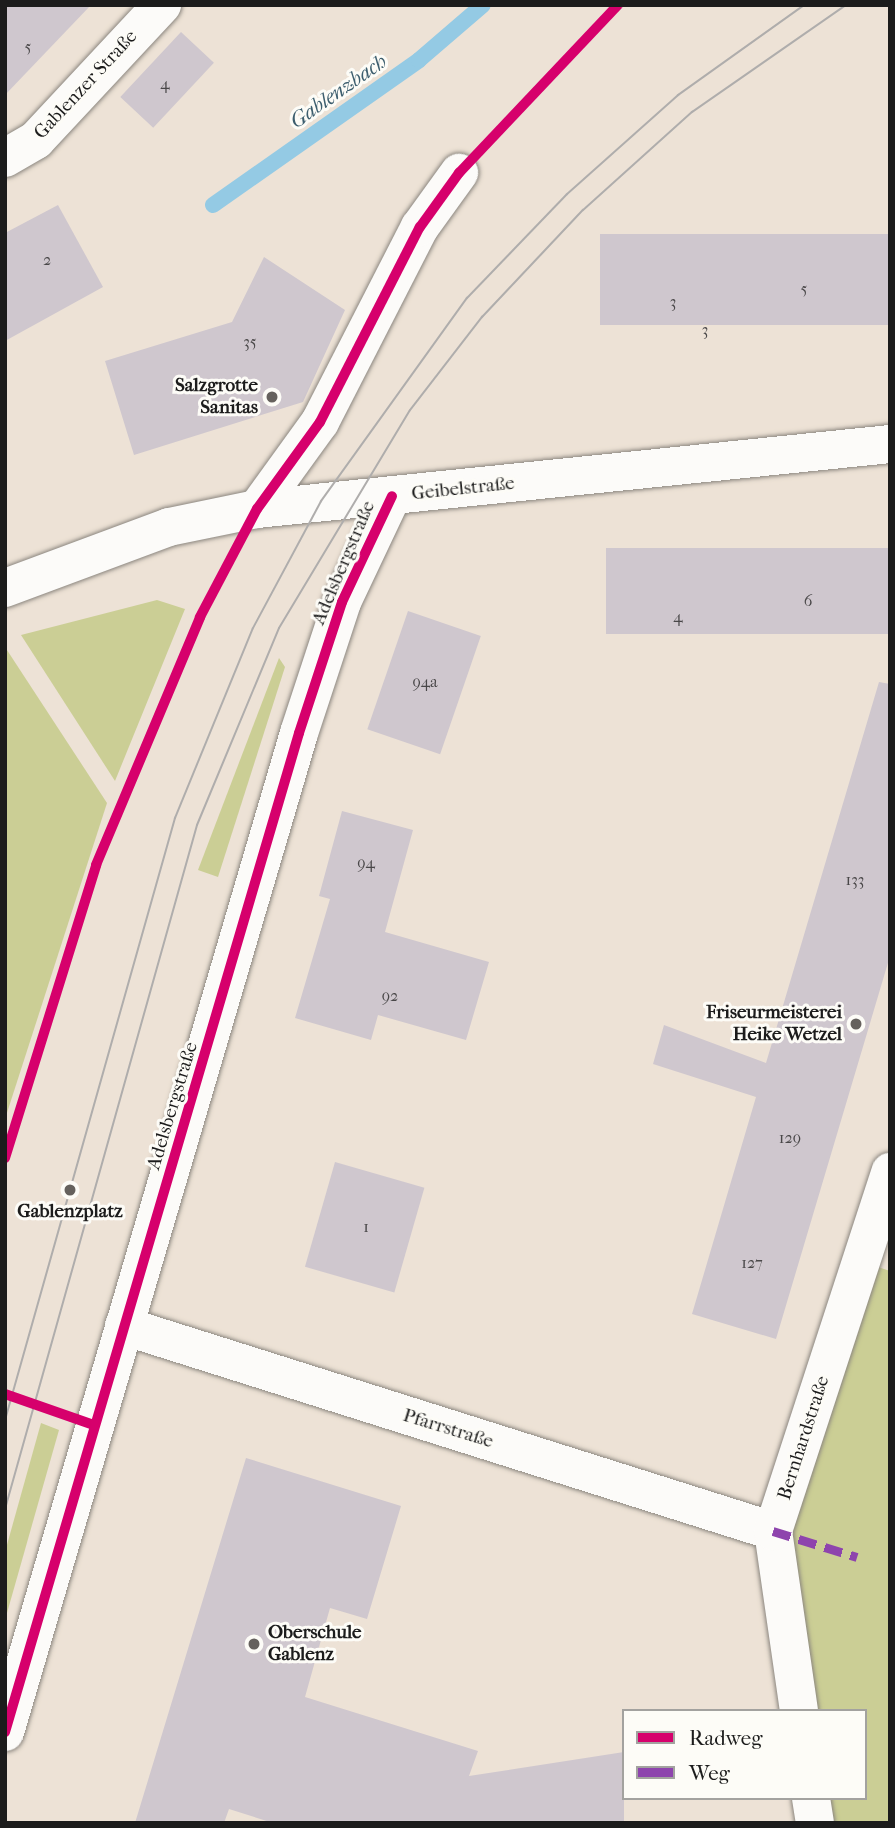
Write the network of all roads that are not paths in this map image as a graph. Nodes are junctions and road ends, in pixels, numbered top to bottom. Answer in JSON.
{"nodes":[{"id":1,"x":162,"y":5,"type":"edge"},
{"id":2,"x":5,"y":158,"type":"edge"},
{"id":3,"x":459,"y":173,"type":"dead end"},
{"id":4,"x":890,"y":444,"type":"edge"},
{"id":5,"x":392,"y":496,"type":"junction"},
{"id":6,"x":257,"y":509,"type":"junction"},
{"id":7,"x":5,"y":588,"type":"edge"},
{"id":8,"x":890,"y":1172,"type":"edge"},
{"id":9,"x":876,"y":1266,"type":"edge"},
{"id":10,"x":124,"y":1326,"type":"junction"},
{"id":11,"x":773,"y":1531,"type":"junction"},
{"id":12,"x":799,"y":1709,"type":"edge"},
{"id":13,"x":5,"y":1732,"type":"edge"},
{"id":14,"x":811,"y":1800,"type":"edge"},
{"id":15,"x":815,"y":1823,"type":"edge"}],
"edges":[{"from":1,"to":2,"type":"street","name":"Gablenzer Straße"},
{"from":3,"to":6,"type":"street"},
{"from":4,"to":5,"type":"street","name":"Geibelstraße"},
{"from":5,"to":6,"type":"street","name":"Geibelstraße"},
{"from":5,"to":10,"type":"street","name":"Adelsbergstraße"},
{"from":6,"to":7,"type":"street","name":"Geibelstraße"},
{"from":8,"to":9,"type":"street","name":"Bernhardstraße"},
{"from":9,"to":11,"type":"street","name":"Bernhardstraße"},
{"from":10,"to":11,"type":"street","name":"Pfarrstraße"},
{"from":10,"to":13,"type":"street","name":"Adelsbergstraße"},
{"from":11,"to":12,"type":"street","name":"Bernhardstraße"},
{"from":14,"to":15,"type":"street"}]}
